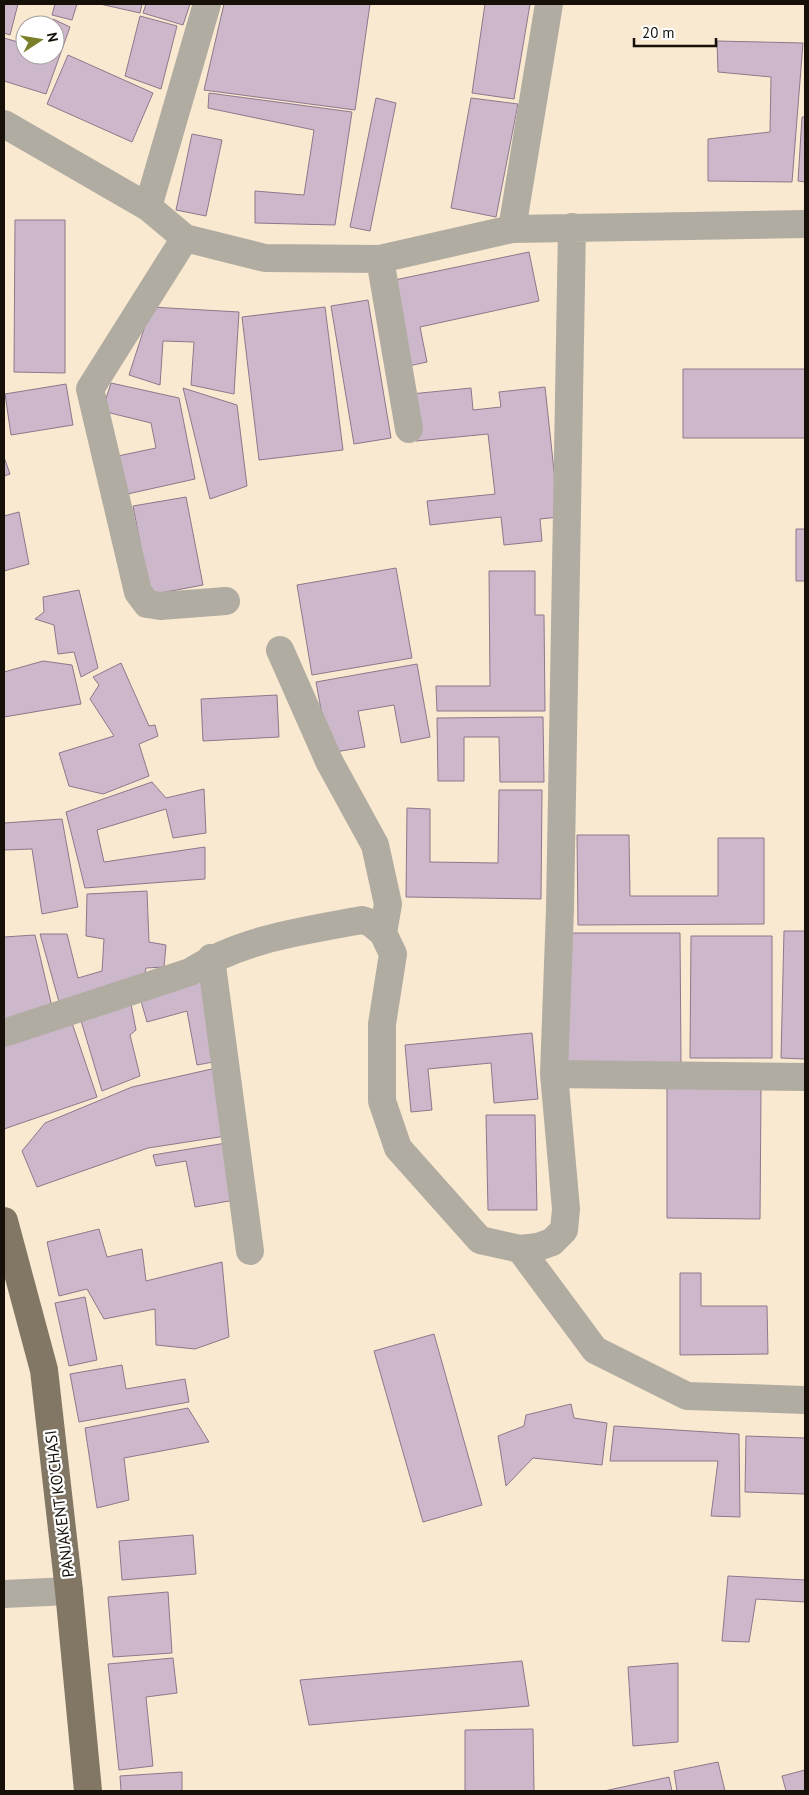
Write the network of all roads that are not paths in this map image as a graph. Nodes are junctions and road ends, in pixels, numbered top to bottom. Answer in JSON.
{"nodes":[{"id":1,"x":207,"y":4,"type":"edge"},
{"id":2,"x":549,"y":4,"type":"edge"},
{"id":3,"x":4,"y":124,"type":"edge"},
{"id":4,"x":148,"y":207,"type":"junction"},
{"id":5,"x":805,"y":224,"type":"edge"},
{"id":6,"x":572,"y":226,"type":"junction"},
{"id":7,"x":512,"y":229,"type":"junction"},
{"id":8,"x":185,"y":238,"type":"junction"},
{"id":9,"x":380,"y":259,"type":"junction"},
{"id":10,"x":409,"y":429,"type":"dead end"},
{"id":11,"x":226,"y":601,"type":"dead end"},
{"id":12,"x":280,"y":650,"type":"dead end"},
{"id":13,"x":383,"y":933,"type":"junction"},
{"id":14,"x":212,"y":958,"type":"junction"},
{"id":15,"x":4,"y":1033,"type":"edge"},
{"id":16,"x":554,"y":1074,"type":"junction"},
{"id":17,"x":805,"y":1077,"type":"edge"},
{"id":18,"x":4,"y":1221,"type":"edge"},
{"id":19,"x":520,"y":1249,"type":"junction"},
{"id":20,"x":250,"y":1251,"type":"dead end"},
{"id":21,"x":805,"y":1400,"type":"edge"},
{"id":22,"x":69,"y":1591,"type":"junction"},
{"id":23,"x":4,"y":1594,"type":"edge"},
{"id":24,"x":88,"y":1791,"type":"edge"}],
"edges":[{"from":1,"to":4,"type":"street"},
{"from":2,"to":7,"type":"street"},
{"from":3,"to":4,"type":"street"},
{"from":4,"to":8,"type":"street"},
{"from":5,"to":6,"type":"street"},
{"from":6,"to":7,"type":"street"},
{"from":6,"to":16,"type":"street"},
{"from":7,"to":9,"type":"street"},
{"from":8,"to":9,"type":"street"},
{"from":8,"to":11,"type":"street"},
{"from":9,"to":10,"type":"street"},
{"from":12,"to":13,"type":"street"},
{"from":13,"to":14,"type":"street"},
{"from":13,"to":19,"type":"street"},
{"from":14,"to":15,"type":"street"},
{"from":14,"to":20,"type":"street"},
{"from":16,"to":17,"type":"street"},
{"from":16,"to":19,"type":"street"},
{"from":18,"to":22,"type":"main road","name":"PANJAKENT KO'CHASI"},
{"from":19,"to":21,"type":"street"},
{"from":22,"to":23,"type":"street"},
{"from":22,"to":24,"type":"main road","name":"PANJAKENT KO'CHASI"}]}
